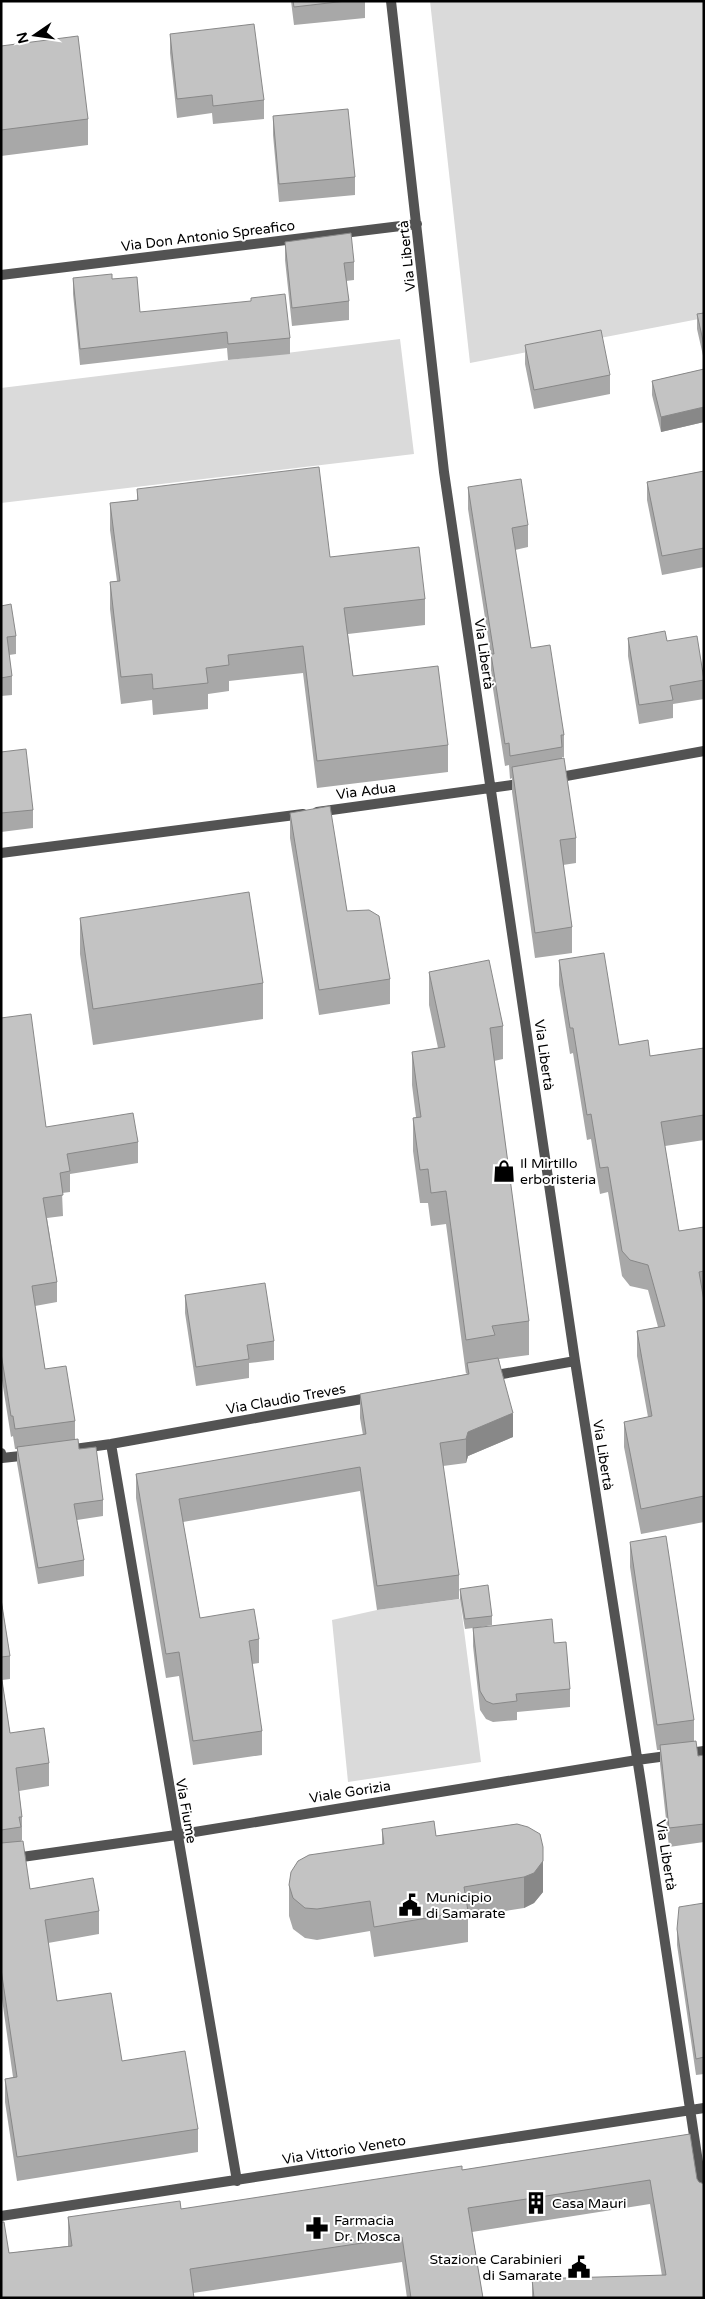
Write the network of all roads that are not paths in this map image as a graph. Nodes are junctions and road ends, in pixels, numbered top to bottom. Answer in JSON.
{"nodes":[{"id":1,"x":391,"y":1,"type":"edge"},
{"id":2,"x":417,"y":224,"type":"junction"},
{"id":3,"x":1,"y":275,"type":"edge"},
{"id":4,"x":704,"y":751,"type":"edge"},
{"id":5,"x":491,"y":788,"type":"junction"},
{"id":6,"x":1,"y":853,"type":"edge"},
{"id":7,"x":575,"y":1361,"type":"junction"},
{"id":8,"x":483,"y":1377,"type":"edge"},
{"id":9,"x":385,"y":1395,"type":"edge"},
{"id":10,"x":111,"y":1444,"type":"junction"},
{"id":11,"x":2,"y":1456,"type":"edge"},
{"id":12,"x":704,"y":1752,"type":"edge"},
{"id":13,"x":637,"y":1760,"type":"junction"},
{"id":14,"x":176,"y":1835,"type":"junction"},
{"id":15,"x":1,"y":1860,"type":"edge"},
{"id":16,"x":704,"y":2108,"type":"edge"},
{"id":17,"x":691,"y":2110,"type":"junction"},
{"id":18,"x":237,"y":2181,"type":"junction"},
{"id":19,"x":704,"y":2202,"type":"edge"},
{"id":20,"x":1,"y":2216,"type":"edge"}],
"edges":[{"from":1,"to":2,"type":"street","name":"Via Libertà"},
{"from":2,"to":3,"type":"street","name":"Via Don Antonio Spreafico"},
{"from":2,"to":5,"type":"street","name":"Via Libertà"},
{"from":4,"to":5,"type":"street","name":"Via Adua"},
{"from":5,"to":6,"type":"street","name":"Via Adua"},
{"from":5,"to":7,"type":"street","name":"Via Libertà"},
{"from":7,"to":8,"type":"street"},
{"from":7,"to":13,"type":"street","name":"Via Libertà"},
{"from":9,"to":10,"type":"street","name":"Via Claudio Treves"},
{"from":10,"to":11,"type":"street","name":"Via Claudio Treves"},
{"from":10,"to":14,"type":"street","name":"Via Fiume"},
{"from":12,"to":13,"type":"street","name":"Viale Gorizia"},
{"from":13,"to":14,"type":"street","name":"Viale Gorizia"},
{"from":13,"to":17,"type":"street","name":"Via Libertà"},
{"from":14,"to":15,"type":"street","name":"Viale Gorizia"},
{"from":14,"to":18,"type":"street","name":"Via Fiume"},
{"from":16,"to":17,"type":"street","name":"Via Vittorio Veneto"},
{"from":17,"to":18,"type":"street","name":"Via Vittorio Veneto"},
{"from":17,"to":19,"type":"street"},
{"from":18,"to":20,"type":"street","name":"Via Vittorio Veneto"}]}
